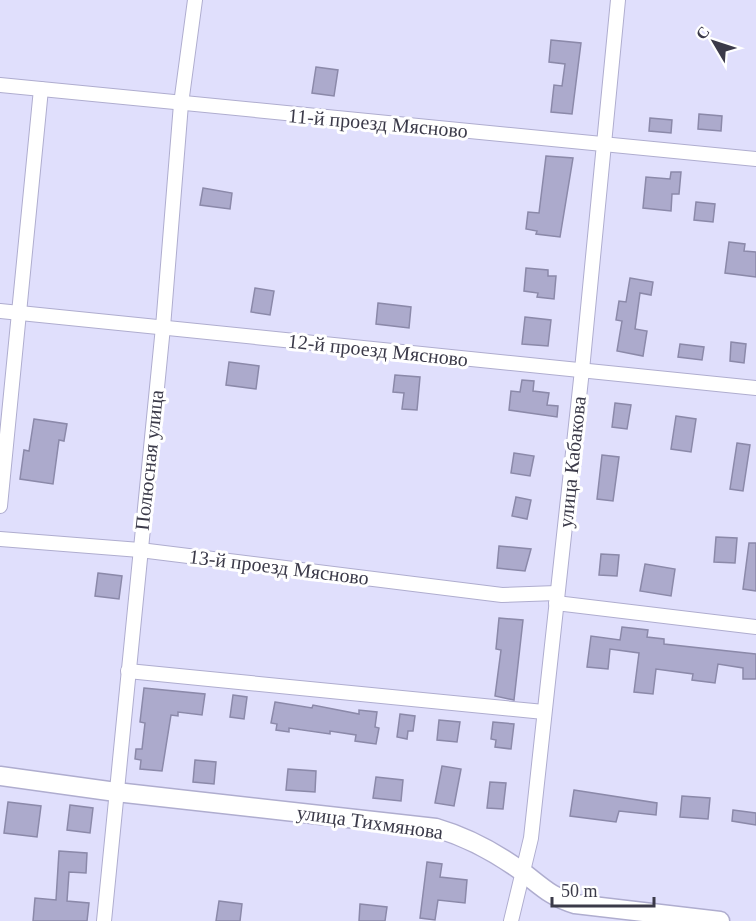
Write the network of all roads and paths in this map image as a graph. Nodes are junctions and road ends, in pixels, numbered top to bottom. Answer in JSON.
{"nodes":[{"id":1,"x":195,"y":0,"type":"edge"},
{"id":2,"x":618,"y":0,"type":"edge"},
{"id":3,"x":0,"y":85,"type":"edge"},
{"id":4,"x":41,"y":89,"type":"junction"},
{"id":5,"x":181,"y":104,"type":"junction"},
{"id":6,"x":603,"y":144,"type":"junction"},
{"id":7,"x":756,"y":159,"type":"edge"},
{"id":8,"x":0,"y":311,"type":"edge"},
{"id":9,"x":19,"y":312,"type":"junction"},
{"id":10,"x":163,"y":327,"type":"junction"},
{"id":11,"x":582,"y":370,"type":"junction"},
{"id":12,"x":756,"y":388,"type":"edge"},
{"id":13,"x":0,"y":506,"type":"edge"},
{"id":14,"x":0,"y":539,"type":"edge"},
{"id":15,"x":140,"y":550,"type":"junction"},
{"id":16,"x":557,"y":598,"type":"junction"},
{"id":17,"x":756,"y":627,"type":"edge"},
{"id":18,"x":128,"y":671,"type":"junction"},
{"id":19,"x":544,"y":712,"type":"junction"},
{"id":20,"x":0,"y":776,"type":"edge"},
{"id":21,"x":116,"y":792,"type":"junction"},
{"id":22,"x":524,"y":873,"type":"junction"},
{"id":23,"x":104,"y":921,"type":"edge"},
{"id":24,"x":511,"y":921,"type":"edge"},
{"id":25,"x":720,"y":921,"type":"edge"}],
"edges":[{"from":1,"to":5,"type":"street","name":"Полюсная улица"},
{"from":2,"to":6,"type":"street","name":"улица Кабакова"},
{"from":3,"to":4,"type":"street","name":"11-й проезд Мясново"},
{"from":4,"to":5,"type":"street","name":"11-й проезд Мясново"},
{"from":4,"to":9,"type":"street"},
{"from":5,"to":6,"type":"street","name":"11-й проезд Мясново"},
{"from":5,"to":10,"type":"street","name":"Полюсная улица"},
{"from":6,"to":7,"type":"street","name":"11-й проезд Мясново"},
{"from":6,"to":11,"type":"street","name":"улица Кабакова"},
{"from":8,"to":9,"type":"street","name":"12-й проезд Мясново"},
{"from":9,"to":10,"type":"street","name":"12-й проезд Мясново"},
{"from":9,"to":13,"type":"street"},
{"from":10,"to":11,"type":"street","name":"12-й проезд Мясново"},
{"from":10,"to":15,"type":"street","name":"Полюсная улица"},
{"from":11,"to":12,"type":"street","name":"12-й проезд Мясново"},
{"from":11,"to":16,"type":"street","name":"улица Кабакова"},
{"from":14,"to":15,"type":"street","name":"13-й проезд Мясново"},
{"from":15,"to":16,"type":"street","name":"13-й проезд Мясново"},
{"from":15,"to":18,"type":"street","name":"Полюсная улица"},
{"from":16,"to":17,"type":"street","name":"13-й проезд Мясново"},
{"from":16,"to":19,"type":"street","name":"улица Кабакова"},
{"from":18,"to":19,"type":"street"},
{"from":18,"to":21,"type":"street","name":"Полюсная улица"},
{"from":19,"to":22,"type":"street","name":"улица Кабакова"},
{"from":20,"to":21,"type":"street","name":"улица Тихмянова"},
{"from":21,"to":22,"type":"street","name":"улица Тихмянова"},
{"from":21,"to":23,"type":"street","name":"Полюсная улица"},
{"from":22,"to":24,"type":"street","name":"улица Кабакова"},
{"from":22,"to":25,"type":"street","name":"улица Тихмянова"}]}
